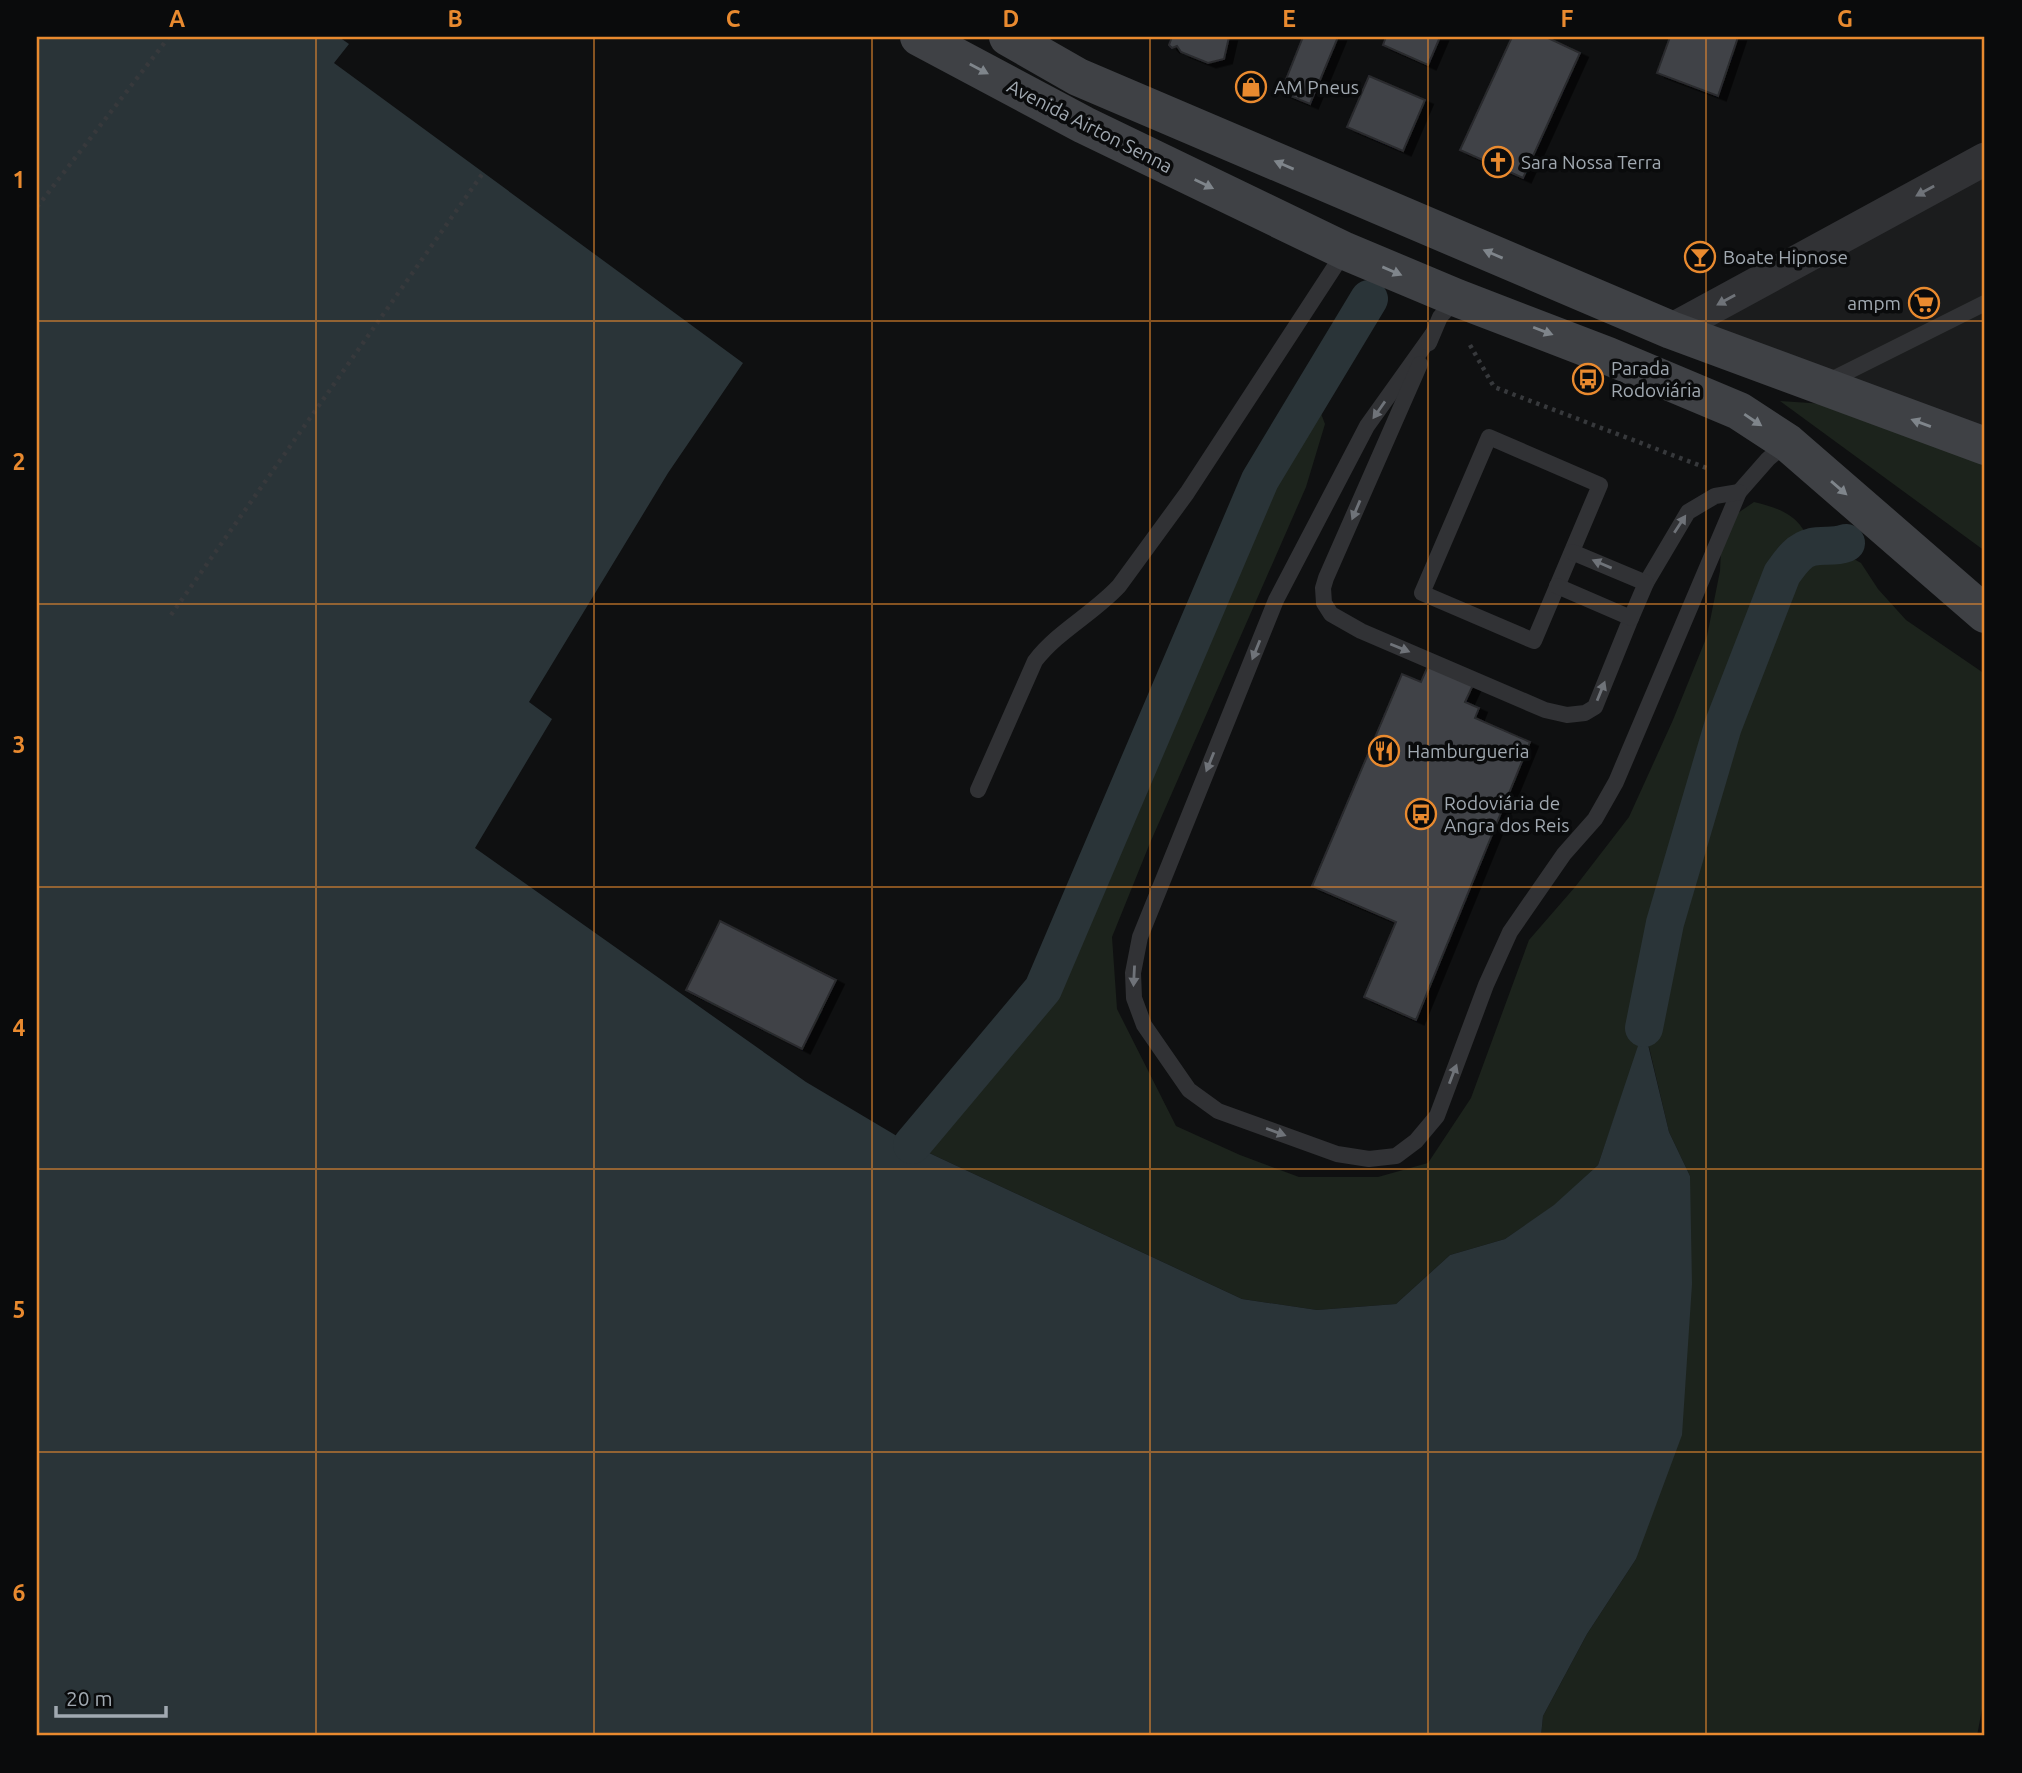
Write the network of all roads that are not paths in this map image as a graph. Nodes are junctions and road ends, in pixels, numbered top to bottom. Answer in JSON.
{"nodes":[{"id":1,"x":919,"y":37,"type":"edge"},
{"id":2,"x":1008,"y":37,"type":"edge"},
{"id":3,"x":1062,"y":37,"type":"edge"},
{"id":4,"x":1079,"y":77,"type":"junction"},
{"id":5,"x":1084,"y":125,"type":"junction"},
{"id":6,"x":1985,"y":159,"type":"edge"},
{"id":7,"x":1345,"y":251,"type":"junction"},
{"id":8,"x":1457,"y":298,"type":"junction"},
{"id":9,"x":1601,"y":300,"type":"junction"},
{"id":10,"x":1985,"y":303,"type":"edge"},
{"id":11,"x":1671,"y":330,"type":"junction"},
{"id":12,"x":1432,"y":335,"type":"junction"},
{"id":13,"x":1820,"y":386,"type":"junction"},
{"id":14,"x":1788,"y":443,"type":"junction"},
{"id":15,"x":1985,"y":446,"type":"edge"},
{"id":16,"x":1740,"y":492,"type":"junction"},
{"id":17,"x":1572,"y":552,"type":"junction"},
{"id":18,"x":1646,"y":583,"type":"junction"},
{"id":19,"x":1557,"y":586,"type":"junction"},
{"id":20,"x":1985,"y":614,"type":"edge"},
{"id":21,"x":1631,"y":618,"type":"junction"},
{"id":22,"x":978,"y":790,"type":"dead end"}],
"edges":[{"from":1,"to":5,"type":"main road","name":"Avenida Airton Senna","one_way":true},
{"from":2,"to":4,"type":"main road"},
{"from":3,"to":4,"type":"main road"},
{"from":4,"to":5,"type":"main road"},
{"from":9,"to":4,"type":"main road","one_way":true},
{"from":5,"to":7,"type":"main road","name":"Avenida Airton Senna","one_way":true},
{"from":6,"to":11,"type":"street","one_way":true},
{"from":7,"to":8,"type":"main road","name":"Avenida Airton Senna","one_way":true},
{"from":7,"to":22,"type":"lane"},
{"from":8,"to":9,"type":"main road"},
{"from":8,"to":12,"type":"lane"},
{"from":8,"to":14,"type":"main road","name":"Avenida Airton Senna","one_way":true},
{"from":9,"to":11,"type":"main road"},
{"from":10,"to":13,"type":"lane"},
{"from":11,"to":13,"type":"main road"},
{"from":12,"to":16,"type":"lane","one_way":true},
{"from":12,"to":21,"type":"lane","one_way":true},
{"from":15,"to":13,"type":"main road","one_way":true},
{"from":14,"to":16,"type":"lane"},
{"from":14,"to":20,"type":"main road","name":"Avenida Airton Senna","one_way":true},
{"from":18,"to":16,"type":"lane","one_way":true},
{"from":18,"to":17,"type":"lane","one_way":true},
{"from":17,"to":19,"type":"lane"},
{"from":17,"to":19,"type":"lane"},
{"from":18,"to":21,"type":"lane"},
{"from":19,"to":21,"type":"lane"}]}
